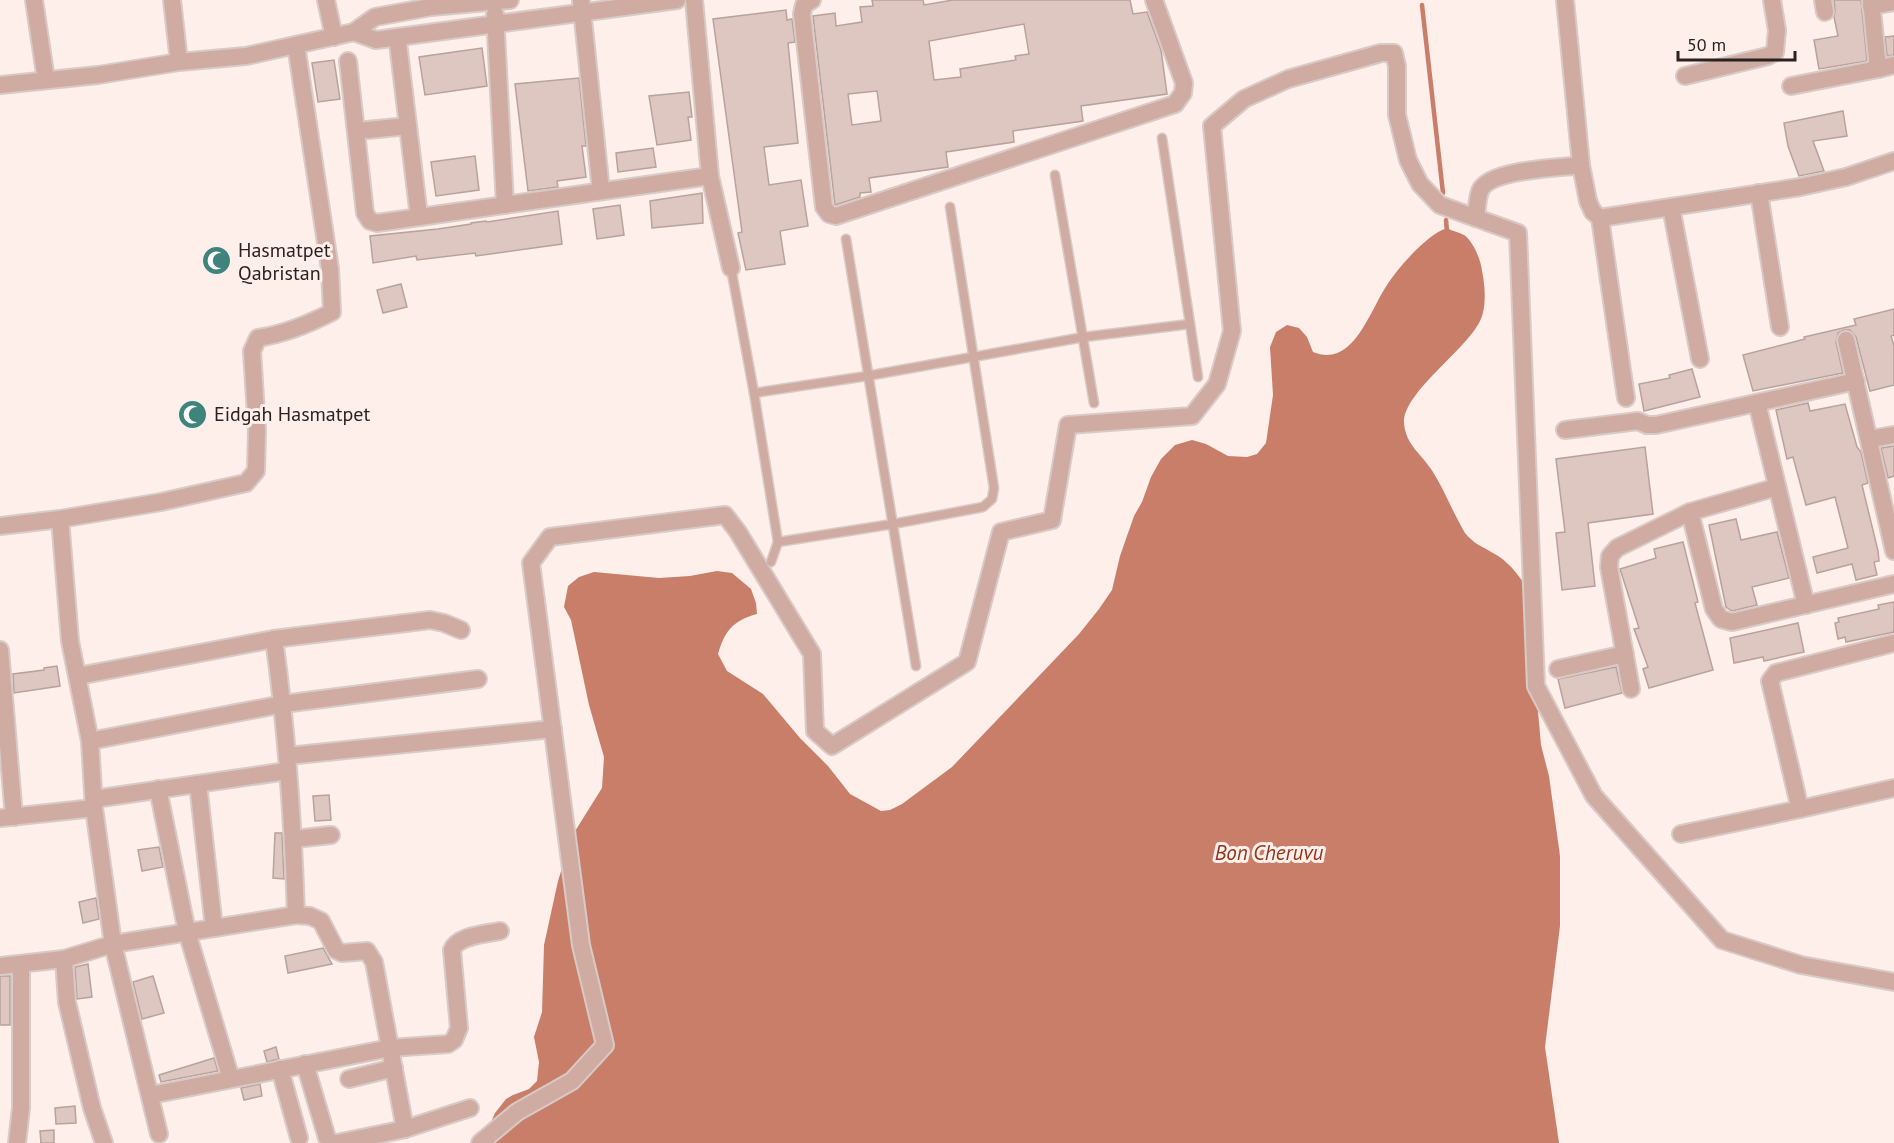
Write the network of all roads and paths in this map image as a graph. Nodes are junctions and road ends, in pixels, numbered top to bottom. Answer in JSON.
{"nodes":[{"id":1,"x":34,"y":0,"type":"edge"},
{"id":2,"x":172,"y":0,"type":"edge"},
{"id":3,"x":326,"y":0,"type":"edge"},
{"id":4,"x":677,"y":0,"type":"edge"},
{"id":5,"x":694,"y":0,"type":"edge"},
{"id":6,"x":812,"y":0,"type":"edge"},
{"id":7,"x":1154,"y":0,"type":"edge"},
{"id":8,"x":1565,"y":0,"type":"edge"},
{"id":9,"x":1772,"y":0,"type":"edge"},
{"id":10,"x":502,"y":1,"type":"edge"},
{"id":11,"x":1894,"y":2,"type":"edge"},
{"id":12,"x":453,"y":3,"type":"edge"},
{"id":13,"x":1871,"y":3,"type":"edge"},
{"id":14,"x":431,"y":4,"type":"edge"},
{"id":15,"x":581,"y":6,"type":"edge"},
{"id":16,"x":496,"y":24,"type":"junction"},
{"id":17,"x":354,"y":32,"type":"junction"},
{"id":18,"x":334,"y":37,"type":"junction"},
{"id":19,"x":399,"y":37,"type":"junction"},
{"id":20,"x":296,"y":45,"type":"junction"},
{"id":21,"x":348,"y":61,"type":"dead end"},
{"id":22,"x":179,"y":62,"type":"junction"},
{"id":23,"x":1886,"y":67,"type":"edge"},
{"id":24,"x":1685,"y":76,"type":"dead end"},
{"id":25,"x":46,"y":81,"type":"junction"},
{"id":26,"x":0,"y":86,"type":"edge"},
{"id":27,"x":1791,"y":86,"type":"dead end"},
{"id":28,"x":408,"y":126,"type":"junction"},
{"id":29,"x":357,"y":131,"type":"junction"},
{"id":30,"x":1162,"y":138,"type":"dead end"},
{"id":31,"x":1894,"y":161,"type":"edge"},
{"id":32,"x":1581,"y":165,"type":"junction"},
{"id":33,"x":1055,"y":175,"type":"dead end"},
{"id":34,"x":710,"y":176,"type":"junction"},
{"id":35,"x":601,"y":191,"type":"junction"},
{"id":36,"x":1759,"y":193,"type":"junction"},
{"id":37,"x":505,"y":205,"type":"junction"},
{"id":38,"x":950,"y":207,"type":"dead end"},
{"id":39,"x":1671,"y":207,"type":"junction"},
{"id":40,"x":419,"y":217,"type":"junction"},
{"id":41,"x":1476,"y":218,"type":"junction"},
{"id":42,"x":1600,"y":218,"type":"junction"},
{"id":43,"x":846,"y":239,"type":"dead end"},
{"id":44,"x":731,"y":268,"type":"joint"},
{"id":45,"x":1190,"y":324,"type":"junction"},
{"id":46,"x":1780,"y":327,"type":"dead end"},
{"id":47,"x":1084,"y":337,"type":"junction"},
{"id":48,"x":1846,"y":340,"type":"dead end"},
{"id":49,"x":975,"y":357,"type":"junction"},
{"id":50,"x":1700,"y":359,"type":"dead end"},
{"id":51,"x":867,"y":376,"type":"junction"},
{"id":52,"x":1198,"y":377,"type":"dead end"},
{"id":53,"x":1856,"y":381,"type":"junction"},
{"id":54,"x":754,"y":393,"type":"junction"},
{"id":55,"x":1626,"y":398,"type":"dead end"},
{"id":56,"x":1094,"y":403,"type":"dead end"},
{"id":57,"x":1757,"y":403,"type":"junction"},
{"id":58,"x":1565,"y":430,"type":"dead end"},
{"id":59,"x":1894,"y":435,"type":"edge"},
{"id":60,"x":1870,"y":439,"type":"junction"},
{"id":61,"x":1776,"y":487,"type":"junction"},
{"id":62,"x":1690,"y":512,"type":"junction"},
{"id":63,"x":60,"y":519,"type":"junction"},
{"id":64,"x":893,"y":525,"type":"junction"},
{"id":65,"x":0,"y":526,"type":"edge"},
{"id":66,"x":1892,"y":529,"type":"edge"},
{"id":67,"x":778,"y":542,"type":"junction"},
{"id":68,"x":1894,"y":551,"type":"edge"},
{"id":69,"x":771,"y":562,"type":"dead end"},
{"id":70,"x":1894,"y":584,"type":"edge"},
{"id":71,"x":1806,"y":605,"type":"junction"},
{"id":72,"x":461,"y":630,"type":"dead end"},
{"id":73,"x":274,"y":639,"type":"junction"},
{"id":74,"x":1894,"y":643,"type":"edge"},
{"id":75,"x":0,"y":650,"type":"edge"},
{"id":76,"x":1625,"y":654,"type":"junction"},
{"id":77,"x":916,"y":666,"type":"dead end"},
{"id":78,"x":1558,"y":669,"type":"dead end"},
{"id":79,"x":78,"y":676,"type":"junction"},
{"id":80,"x":478,"y":679,"type":"dead end"},
{"id":81,"x":1631,"y":689,"type":"dead end"},
{"id":82,"x":283,"y":704,"type":"junction"},
{"id":83,"x":553,"y":729,"type":"junction"},
{"id":84,"x":90,"y":741,"type":"junction"},
{"id":85,"x":287,"y":764,"type":"junction"},
{"id":86,"x":198,"y":784,"type":"junction"},
{"id":87,"x":1894,"y":788,"type":"edge"},
{"id":88,"x":158,"y":789,"type":"junction"},
{"id":89,"x":94,"y":804,"type":"junction"},
{"id":90,"x":1800,"y":808,"type":"junction"},
{"id":91,"x":7,"y":818,"type":"edge"},
{"id":92,"x":1681,"y":834,"type":"dead end"},
{"id":93,"x":331,"y":835,"type":"dead end"},
{"id":94,"x":294,"y":839,"type":"junction"},
{"id":95,"x":296,"y":915,"type":"junction"},
{"id":96,"x":213,"y":928,"type":"junction"},
{"id":97,"x":501,"y":931,"type":"dead end"},
{"id":98,"x":187,"y":932,"type":"junction"},
{"id":99,"x":113,"y":944,"type":"junction"},
{"id":100,"x":64,"y":959,"type":"junction"},
{"id":101,"x":21,"y":964,"type":"junction"},
{"id":102,"x":0,"y":966,"type":"edge"},
{"id":103,"x":1894,"y":982,"type":"edge"},
{"id":104,"x":390,"y":1048,"type":"junction"},
{"id":105,"x":305,"y":1064,"type":"junction"},
{"id":106,"x":394,"y":1068,"type":"junction"},
{"id":107,"x":280,"y":1069,"type":"junction"},
{"id":108,"x":231,"y":1079,"type":"junction"},
{"id":109,"x":349,"y":1079,"type":"dead end"},
{"id":110,"x":151,"y":1095,"type":"junction"},
{"id":111,"x":470,"y":1108,"type":"dead end"},
{"id":112,"x":405,"y":1129,"type":"junction"},
{"id":113,"x":159,"y":1134,"type":"dead end"},
{"id":114,"x":299,"y":1138,"type":"dead end"},
{"id":115,"x":17,"y":1143,"type":"edge"},
{"id":116,"x":104,"y":1143,"type":"edge"},
{"id":117,"x":336,"y":1143,"type":"edge"},
{"id":118,"x":480,"y":1143,"type":"edge"}],
"edges":[{"from":1,"to":25,"type":"street"},
{"from":2,"to":22,"type":"street"},
{"from":3,"to":18,"type":"street"},
{"from":4,"to":15,"type":"street"},
{"from":5,"to":34,"type":"street"},
{"from":6,"to":7,"type":"street"},
{"from":8,"to":32,"type":"street"},
{"from":9,"to":24,"type":"street"},
{"from":10,"to":12,"type":"street"},
{"from":10,"to":16,"type":"street"},
{"from":11,"to":13,"type":"street"},
{"from":12,"to":14,"type":"street"},
{"from":13,"to":23,"type":"street"},
{"from":14,"to":17,"type":"street"},
{"from":15,"to":16,"type":"street"},
{"from":15,"to":35,"type":"street"},
{"from":16,"to":19,"type":"street"},
{"from":16,"to":37,"type":"street"},
{"from":17,"to":18,"type":"street"},
{"from":17,"to":19,"type":"street"},
{"from":18,"to":20,"type":"street"},
{"from":19,"to":28,"type":"street"},
{"from":20,"to":22,"type":"street"},
{"from":20,"to":63,"type":"street"},
{"from":21,"to":29,"type":"street"},
{"from":22,"to":25,"type":"street"},
{"from":23,"to":27,"type":"street"},
{"from":25,"to":26,"type":"street"},
{"from":28,"to":29,"type":"street"},
{"from":28,"to":40,"type":"street"},
{"from":29,"to":40,"type":"street"},
{"from":30,"to":45,"type":"lane"},
{"from":31,"to":36,"type":"street"},
{"from":32,"to":41,"type":"street"},
{"from":32,"to":42,"type":"street"},
{"from":33,"to":47,"type":"lane"},
{"from":34,"to":35,"type":"street"},
{"from":34,"to":44,"type":"street"},
{"from":35,"to":37,"type":"street"},
{"from":36,"to":39,"type":"street"},
{"from":36,"to":46,"type":"street"},
{"from":37,"to":40,"type":"street"},
{"from":38,"to":49,"type":"lane"},
{"from":39,"to":42,"type":"street"},
{"from":39,"to":50,"type":"street"},
{"from":41,"to":83,"type":"street"},
{"from":41,"to":103,"type":"street"},
{"from":42,"to":55,"type":"street"},
{"from":43,"to":51,"type":"lane"},
{"from":44,"to":54,"type":"lane"},
{"from":45,"to":47,"type":"lane"},
{"from":45,"to":52,"type":"lane"},
{"from":47,"to":49,"type":"lane"},
{"from":47,"to":56,"type":"lane"},
{"from":48,"to":53,"type":"street"},
{"from":49,"to":51,"type":"lane"},
{"from":49,"to":64,"type":"lane"},
{"from":51,"to":54,"type":"lane"},
{"from":51,"to":64,"type":"lane"},
{"from":53,"to":57,"type":"street"},
{"from":53,"to":60,"type":"street"},
{"from":54,"to":67,"type":"lane"},
{"from":57,"to":58,"type":"street"},
{"from":57,"to":61,"type":"street"},
{"from":59,"to":60,"type":"street"},
{"from":60,"to":66,"type":"street"},
{"from":61,"to":62,"type":"street"},
{"from":61,"to":71,"type":"street"},
{"from":62,"to":71,"type":"street"},
{"from":62,"to":76,"type":"street"},
{"from":63,"to":65,"type":"street"},
{"from":63,"to":79,"type":"street"},
{"from":64,"to":67,"type":"lane"},
{"from":64,"to":77,"type":"lane"},
{"from":66,"to":68,"type":"street"},
{"from":67,"to":69,"type":"lane"},
{"from":70,"to":71,"type":"street"},
{"from":72,"to":73,"type":"street"},
{"from":73,"to":79,"type":"street"},
{"from":73,"to":82,"type":"street"},
{"from":74,"to":90,"type":"street"},
{"from":75,"to":91,"type":"street"},
{"from":76,"to":78,"type":"street"},
{"from":76,"to":81,"type":"street"},
{"from":79,"to":84,"type":"street"},
{"from":80,"to":82,"type":"street"},
{"from":82,"to":84,"type":"street"},
{"from":82,"to":85,"type":"street"},
{"from":83,"to":85,"type":"street"},
{"from":83,"to":118,"type":"street"},
{"from":84,"to":89,"type":"street"},
{"from":85,"to":86,"type":"street"},
{"from":85,"to":94,"type":"street"},
{"from":86,"to":88,"type":"street"},
{"from":86,"to":96,"type":"street"},
{"from":87,"to":90,"type":"street"},
{"from":88,"to":89,"type":"street"},
{"from":88,"to":98,"type":"street"},
{"from":89,"to":91,"type":"street"},
{"from":89,"to":99,"type":"street"},
{"from":90,"to":92,"type":"street"},
{"from":93,"to":94,"type":"street"},
{"from":94,"to":95,"type":"street"},
{"from":95,"to":96,"type":"street"},
{"from":95,"to":104,"type":"street"},
{"from":96,"to":98,"type":"street"},
{"from":97,"to":104,"type":"street"},
{"from":98,"to":99,"type":"street"},
{"from":98,"to":108,"type":"street"},
{"from":99,"to":100,"type":"street"},
{"from":99,"to":110,"type":"street"},
{"from":100,"to":101,"type":"street"},
{"from":100,"to":116,"type":"street"},
{"from":101,"to":102,"type":"street"},
{"from":101,"to":115,"type":"street"},
{"from":104,"to":105,"type":"street"},
{"from":104,"to":106,"type":"street"},
{"from":105,"to":107,"type":"street"},
{"from":105,"to":117,"type":"street"},
{"from":106,"to":109,"type":"street"},
{"from":106,"to":112,"type":"street"},
{"from":107,"to":108,"type":"street"},
{"from":107,"to":114,"type":"street"},
{"from":108,"to":110,"type":"street"},
{"from":110,"to":113,"type":"street"},
{"from":111,"to":112,"type":"street"},
{"from":112,"to":117,"type":"street"}]}
